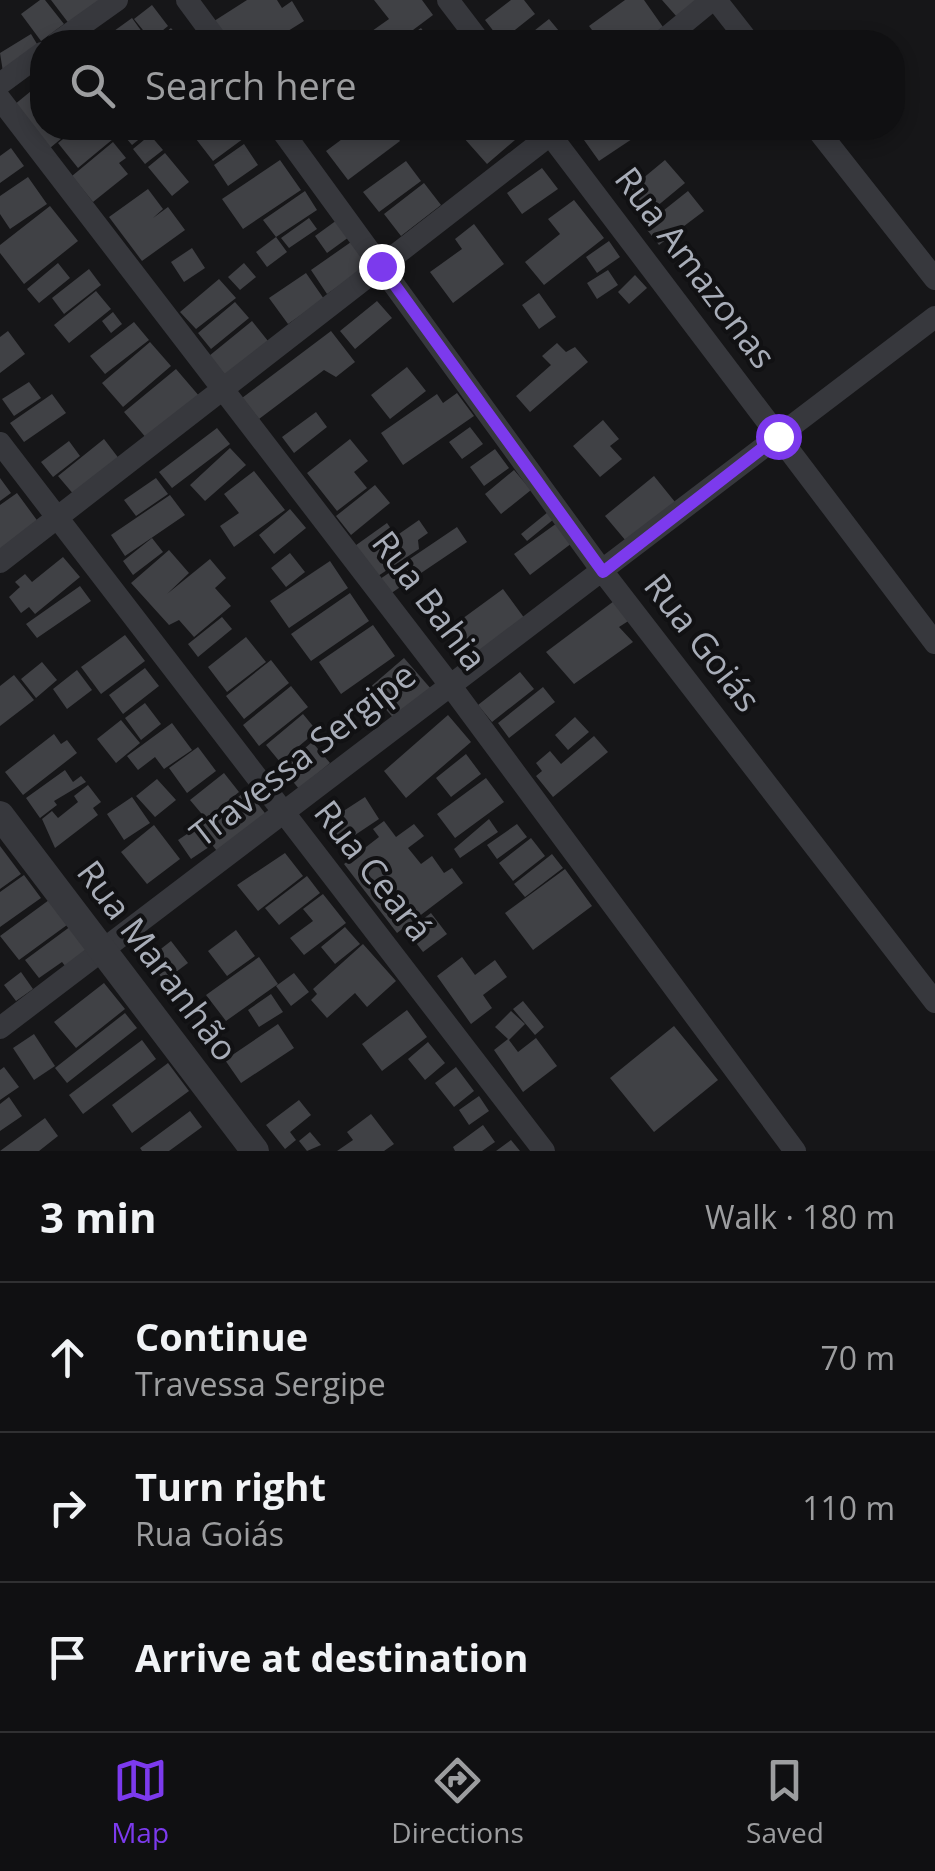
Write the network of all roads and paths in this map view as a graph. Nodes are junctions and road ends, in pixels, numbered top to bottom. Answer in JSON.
{"nodes":[{"id":1,"x":117,"y":0,"type":"edge"},
{"id":2,"x":187,"y":0,"type":"edge"},
{"id":3,"x":448,"y":0,"type":"edge"},
{"id":4,"x":714,"y":0,"type":"edge"},
{"id":5,"x":75,"y":30,"type":"edge"},
{"id":6,"x":209,"y":30,"type":"edge"},
{"id":7,"x":471,"y":30,"type":"edge"},
{"id":8,"x":676,"y":30,"type":"edge"},
{"id":9,"x":740,"y":30,"type":"edge"},
{"id":10,"x":30,"y":63,"type":"edge"},
{"id":11,"x":0,"y":84,"type":"edge"},
{"id":12,"x":0,"y":99,"type":"edge"},
{"id":13,"x":30,"y":138,"type":"edge"},
{"id":14,"x":31,"y":140,"type":"edge"},
{"id":15,"x":289,"y":140,"type":"edge"},
{"id":16,"x":539,"y":140,"type":"edge"},
{"id":17,"x":559,"y":140,"type":"edge"},
{"id":18,"x":825,"y":140,"type":"edge"},
{"id":19,"x":381,"y":266,"type":"junction"},
{"id":20,"x":935,"y":279,"type":"edge"},
{"id":21,"x":935,"y":317,"type":"edge"},
{"id":22,"x":223,"y":390,"type":"junction"},
{"id":23,"x":778,"y":436,"type":"junction"},
{"id":24,"x":0,"y":443,"type":"edge"},
{"id":25,"x":58,"y":518,"type":"junction"},
{"id":26,"x":0,"y":562,"type":"edge"},
{"id":27,"x":603,"y":572,"type":"junction"},
{"id":28,"x":935,"y":642,"type":"edge"},
{"id":29,"x":450,"y":686,"type":"junction"},
{"id":30,"x":0,"y":815,"type":"edge"},
{"id":31,"x":286,"y":815,"type":"junction"},
{"id":32,"x":102,"y":952,"type":"junction"},
{"id":33,"x":935,"y":1002,"type":"edge"},
{"id":34,"x":0,"y":1028,"type":"edge"},
{"id":35,"x":255,"y":1151,"type":"edge"},
{"id":36,"x":544,"y":1151,"type":"edge"},
{"id":37,"x":795,"y":1151,"type":"edge"}],
"edges":[{"from":1,"to":5,"type":"street"},
{"from":2,"to":6,"type":"street"},
{"from":3,"to":7,"type":"street"},
{"from":4,"to":8,"type":"street"},
{"from":4,"to":9,"type":"street"},
{"from":10,"to":11,"type":"street"},
{"from":12,"to":13,"type":"street","name":"Rua Bahia"},
{"from":14,"to":22,"type":"street","name":"Rua Bahia"},
{"from":15,"to":19,"type":"street","name":"Rua Goiás"},
{"from":16,"to":19,"type":"street"},
{"from":17,"to":23,"type":"street","name":"Rua Amazonas"},
{"from":18,"to":20,"type":"street"},
{"from":19,"to":22,"type":"street"},
{"from":19,"to":27,"type":"street","name":"Rua Goiás"},
{"from":21,"to":23,"type":"street","name":"Travessa Sergipe"},
{"from":22,"to":25,"type":"street"},
{"from":22,"to":29,"type":"street","name":"Rua Bahia"},
{"from":23,"to":27,"type":"street","name":"Travessa Sergipe"},
{"from":23,"to":28,"type":"street","name":"Rua Amazonas"},
{"from":24,"to":25,"type":"street","name":"Rua Ceará"},
{"from":25,"to":26,"type":"street"},
{"from":25,"to":31,"type":"street","name":"Rua Ceará"},
{"from":27,"to":29,"type":"street","name":"Travessa Sergipe"},
{"from":27,"to":33,"type":"street","name":"Rua Goiás"},
{"from":29,"to":31,"type":"street","name":"Travessa Sergipe"},
{"from":29,"to":37,"type":"street","name":"Rua Bahia"},
{"from":30,"to":32,"type":"street","name":"Rua Maranhão"},
{"from":31,"to":32,"type":"street","name":"Travessa Sergipe"},
{"from":31,"to":36,"type":"street","name":"Rua Ceará"},
{"from":32,"to":34,"type":"street","name":"Travessa Sergipe"},
{"from":32,"to":35,"type":"street","name":"Rua Maranhão"}]}
